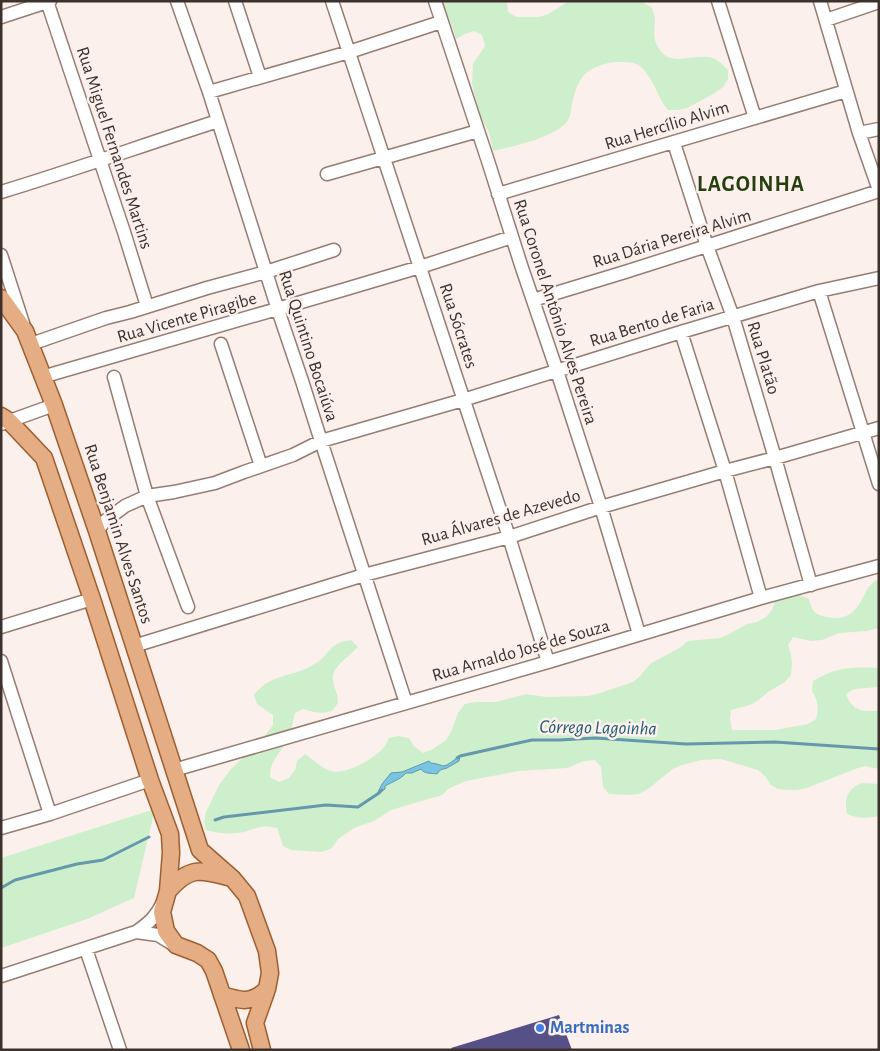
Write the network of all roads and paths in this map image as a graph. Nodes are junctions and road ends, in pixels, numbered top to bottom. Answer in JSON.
{"nodes":[{"id":1,"x":177,"y":1,"type":"edge"},
{"id":2,"x":235,"y":1,"type":"edge"},
{"id":3,"x":332,"y":1,"type":"edge"},
{"id":4,"x":435,"y":1,"type":"edge"},
{"id":5,"x":718,"y":1,"type":"edge"},
{"id":6,"x":820,"y":1,"type":"edge"},
{"id":7,"x":48,"y":2,"type":"edge"},
{"id":8,"x":879,"y":2,"type":"edge"},
{"id":9,"x":1,"y":17,"type":"edge"},
{"id":10,"x":826,"y":20,"type":"junction"},
{"id":11,"x":441,"y":22,"type":"junction"},
{"id":12,"x":349,"y":52,"type":"junction"},
{"id":13,"x":260,"y":77,"type":"junction"},
{"id":14,"x":846,"y":91,"type":"junction"},
{"id":15,"x":210,"y":92,"type":"junction"},
{"id":16,"x":755,"y":118,"type":"junction"},
{"id":17,"x":218,"y":121,"type":"junction"},
{"id":18,"x":879,"y":129,"type":"edge"},
{"id":19,"x":478,"y":131,"type":"junction"},
{"id":20,"x":859,"y":133,"type":"junction"},
{"id":21,"x":674,"y":143,"type":"junction"},
{"id":22,"x":384,"y":158,"type":"junction"},
{"id":23,"x":100,"y":161,"type":"junction"},
{"id":24,"x":328,"y":174,"type":"dead end"},
{"id":25,"x":879,"y":190,"type":"edge"},
{"id":26,"x":1,"y":192,"type":"edge"},
{"id":27,"x":498,"y":194,"type":"junction"},
{"id":28,"x":512,"y":237,"type":"junction"},
{"id":29,"x":707,"y":246,"type":"junction"},
{"id":30,"x":334,"y":250,"type":"dead end"},
{"id":31,"x":1,"y":255,"type":"edge"},
{"id":32,"x":420,"y":267,"type":"junction"},
{"id":33,"x":266,"y":272,"type":"junction"},
{"id":34,"x":879,"y":278,"type":"edge"},
{"id":35,"x":819,"y":291,"type":"junction"},
{"id":36,"x":1,"y":298,"type":"edge"},
{"id":37,"x":533,"y":300,"type":"junction"},
{"id":38,"x":147,"y":306,"type":"junction"},
{"id":39,"x":278,"y":310,"type":"junction"},
{"id":40,"x":733,"y":317,"type":"junction"},
{"id":41,"x":681,"y":332,"type":"junction"},
{"id":42,"x":28,"y":338,"type":"junction"},
{"id":43,"x":222,"y":344,"type":"dead end"},
{"id":44,"x":557,"y":370,"type":"junction"},
{"id":45,"x":42,"y":377,"type":"junction"},
{"id":46,"x":114,"y":377,"type":"dead end"},
{"id":47,"x":463,"y":400,"type":"junction"},
{"id":48,"x":54,"y":405,"type":"junction"},
{"id":49,"x":4,"y":421,"type":"edge"},
{"id":50,"x":879,"y":428,"type":"edge"},
{"id":51,"x":863,"y":433,"type":"junction"},
{"id":52,"x":321,"y":441,"type":"junction"},
{"id":53,"x":775,"y":458,"type":"junction"},
{"id":54,"x":261,"y":466,"type":"junction"},
{"id":55,"x":725,"y":471,"type":"junction"},
{"id":56,"x":879,"y":484,"type":"edge"},
{"id":57,"x":147,"y":496,"type":"junction"},
{"id":58,"x":601,"y":507,"type":"junction"},
{"id":59,"x":97,"y":531,"type":"junction"},
{"id":60,"x":509,"y":537,"type":"junction"},
{"id":61,"x":879,"y":566,"type":"edge"},
{"id":62,"x":364,"y":575,"type":"junction"},
{"id":63,"x":811,"y":585,"type":"junction"},
{"id":64,"x":761,"y":598,"type":"junction"},
{"id":65,"x":92,"y":599,"type":"junction"},
{"id":66,"x":188,"y":607,"type":"dead end"},
{"id":67,"x":1,"y":627,"type":"edge"},
{"id":68,"x":640,"y":634,"type":"junction"},
{"id":69,"x":134,"y":646,"type":"junction"},
{"id":70,"x":1,"y":661,"type":"edge"},
{"id":71,"x":548,"y":662,"type":"junction"},
{"id":72,"x":406,"y":703,"type":"junction"},
{"id":73,"x":162,"y":733,"type":"junction"},
{"id":74,"x":137,"y":738,"type":"junction"},
{"id":75,"x":174,"y":770,"type":"junction"},
{"id":76,"x":150,"y":780,"type":"junction"},
{"id":77,"x":50,"y":814,"type":"junction"},
{"id":78,"x":1,"y":828,"type":"edge"},
{"id":79,"x":233,"y":879,"type":"junction"},
{"id":80,"x":168,"y":891,"type":"junction"},
{"id":81,"x":136,"y":932,"type":"junction"},
{"id":82,"x":176,"y":945,"type":"junction"},
{"id":83,"x":86,"y":949,"type":"junction"},
{"id":84,"x":1,"y":976,"type":"edge"},
{"id":85,"x":267,"y":989,"type":"junction"},
{"id":86,"x":222,"y":995,"type":"junction"},
{"id":87,"x":120,"y":1050,"type":"edge"},
{"id":88,"x":241,"y":1050,"type":"edge"},
{"id":89,"x":262,"y":1050,"type":"edge"}],
"edges":[{"from":1,"to":15,"type":"street","name":"Rua Quintino Bocaiúva"},
{"from":2,"to":13,"type":"street"},
{"from":3,"to":12,"type":"street","name":"Rua Sócrates"},
{"from":4,"to":11,"type":"street","name":"Rua Coronel Antônio Alves Pereira"},
{"from":5,"to":16,"type":"street"},
{"from":6,"to":10,"type":"street"},
{"from":7,"to":9,"type":"street"},
{"from":7,"to":23,"type":"street","name":"Rua Miguel Fernandes Martins"},
{"from":8,"to":10,"type":"street"},
{"from":10,"to":14,"type":"street"},
{"from":11,"to":12,"type":"street"},
{"from":11,"to":19,"type":"street","name":"Rua Coronel Antônio Alves Pereira"},
{"from":12,"to":13,"type":"street"},
{"from":12,"to":22,"type":"street","name":"Rua Sócrates"},
{"from":13,"to":15,"type":"street"},
{"from":14,"to":16,"type":"street","name":"Rua Hercílio Alvim"},
{"from":14,"to":20,"type":"street"},
{"from":15,"to":17,"type":"street","name":"Rua Quintino Bocaiúva"},
{"from":16,"to":21,"type":"street","name":"Rua Hercílio Alvim"},
{"from":17,"to":23,"type":"street"},
{"from":17,"to":33,"type":"street","name":"Rua Quintino Bocaiúva"},
{"from":18,"to":20,"type":"street"},
{"from":19,"to":22,"type":"street"},
{"from":19,"to":27,"type":"street","name":"Rua Coronel Antônio Alves Pereira"},
{"from":20,"to":25,"type":"street"},
{"from":21,"to":27,"type":"street","name":"Rua Hercílio Alvim"},
{"from":21,"to":29,"type":"street","name":"Rua Platão"},
{"from":22,"to":24,"type":"street"},
{"from":22,"to":32,"type":"street","name":"Rua Sócrates"},
{"from":23,"to":26,"type":"street"},
{"from":23,"to":38,"type":"street","name":"Rua Miguel Fernandes Martins"},
{"from":25,"to":29,"type":"street","name":"Rua Dária Pereira Alvim"},
{"from":27,"to":28,"type":"street","name":"Rua Coronel Antônio Alves Pereira"},
{"from":28,"to":32,"type":"street","name":"Rua Vicente Piragibe"},
{"from":28,"to":37,"type":"street","name":"Rua Coronel Antônio Alves Pereira"},
{"from":29,"to":37,"type":"street","name":"Rua Dária Pereira Alvim"},
{"from":29,"to":40,"type":"street","name":"Rua Platão"},
{"from":30,"to":33,"type":"street"},
{"from":31,"to":42,"type":"street","name":"Rua Benjamin Alves Santos"},
{"from":32,"to":39,"type":"street","name":"Rua Vicente Piragibe"},
{"from":32,"to":47,"type":"street","name":"Rua Sócrates"},
{"from":33,"to":38,"type":"street"},
{"from":33,"to":39,"type":"street","name":"Rua Quintino Bocaiúva"},
{"from":34,"to":35,"type":"street","name":"Rua Bento de Faria"},
{"from":35,"to":40,"type":"street","name":"Rua Bento de Faria"},
{"from":35,"to":51,"type":"street"},
{"from":36,"to":42,"type":"main road"},
{"from":37,"to":44,"type":"street","name":"Rua Coronel Antônio Alves Pereira"},
{"from":38,"to":42,"type":"street"},
{"from":39,"to":45,"type":"street","name":"Rua Vicente Piragibe"},
{"from":39,"to":52,"type":"street","name":"Rua Quintino Bocaiúva"},
{"from":40,"to":41,"type":"street","name":"Rua Bento de Faria"},
{"from":40,"to":53,"type":"street","name":"Rua Platão"},
{"from":41,"to":44,"type":"street","name":"Rua Bento de Faria"},
{"from":41,"to":55,"type":"street"},
{"from":42,"to":45,"type":"main road","name":"Rua Benjamin Alves Santos"},
{"from":43,"to":54,"type":"street"},
{"from":44,"to":47,"type":"street","name":"Rua Bento de Faria"},
{"from":44,"to":58,"type":"street","name":"Rua Coronel Antônio Alves Pereira"},
{"from":45,"to":48,"type":"main road","name":"Rua Benjamin Alves Santos"},
{"from":46,"to":57,"type":"street"},
{"from":47,"to":52,"type":"street","name":"Rua Bento de Faria"},
{"from":47,"to":60,"type":"street","name":"Rua Sócrates"},
{"from":48,"to":49,"type":"street"},
{"from":48,"to":59,"type":"main road","name":"Rua Benjamin Alves Santos"},
{"from":49,"to":65,"type":"main road"},
{"from":50,"to":51,"type":"street","name":"Rua Álvares de Azevedo"},
{"from":51,"to":53,"type":"street","name":"Rua Álvares de Azevedo"},
{"from":51,"to":56,"type":"street"},
{"from":52,"to":54,"type":"street","name":"Rua Bento de Faria"},
{"from":52,"to":62,"type":"street","name":"Rua Quintino Bocaiúva"},
{"from":53,"to":55,"type":"street","name":"Rua Álvares de Azevedo"},
{"from":53,"to":63,"type":"street","name":"Rua Platão"},
{"from":54,"to":57,"type":"street","name":"Rua Bento de Faria"},
{"from":55,"to":58,"type":"street","name":"Rua Álvares de Azevedo"},
{"from":55,"to":64,"type":"street"},
{"from":57,"to":59,"type":"street","name":"Rua Bento de Faria"},
{"from":57,"to":66,"type":"street"},
{"from":58,"to":60,"type":"street","name":"Rua Álvares de Azevedo"},
{"from":58,"to":68,"type":"street","name":"Rua Coronel Antônio Alves Pereira"},
{"from":59,"to":69,"type":"main road","name":"Rua Benjamin Alves Santos"},
{"from":60,"to":62,"type":"street","name":"Rua Álvares de Azevedo"},
{"from":60,"to":71,"type":"street","name":"Rua Sócrates"},
{"from":61,"to":63,"type":"street","name":"Rua Arnaldo José de Souza"},
{"from":62,"to":69,"type":"street","name":"Rua Álvares de Azevedo"},
{"from":62,"to":72,"type":"street","name":"Rua Quintino Bocaiúva"},
{"from":63,"to":64,"type":"street","name":"Rua Arnaldo José de Souza"},
{"from":64,"to":68,"type":"street","name":"Rua Arnaldo José de Souza"},
{"from":65,"to":67,"type":"street"},
{"from":65,"to":74,"type":"main road"},
{"from":68,"to":71,"type":"street","name":"Rua Arnaldo José de Souza"},
{"from":69,"to":73,"type":"main road","name":"Rua Benjamin Alves Santos"},
{"from":70,"to":77,"type":"street"},
{"from":71,"to":72,"type":"street","name":"Rua Arnaldo José de Souza"},
{"from":72,"to":75,"type":"street","name":"Rua Arnaldo José de Souza"},
{"from":73,"to":74,"type":"main road"},
{"from":73,"to":75,"type":"main road","name":"Rua Benjamin Alves Santos"},
{"from":74,"to":76,"type":"main road"},
{"from":75,"to":79,"type":"main road","name":"Rua Benjamin Alves Santos"},
{"from":76,"to":77,"type":"street"},
{"from":76,"to":80,"type":"main road"},
{"from":77,"to":78,"type":"street"},
{"from":79,"to":80,"type":"main road"},
{"from":79,"to":85,"type":"main road","name":"Rua Benjamin Alves Santos"},
{"from":80,"to":81,"type":"street"},
{"from":80,"to":82,"type":"main road"},
{"from":81,"to":82,"type":"street"},
{"from":81,"to":83,"type":"street"},
{"from":82,"to":86,"type":"main road"},
{"from":83,"to":84,"type":"street"},
{"from":83,"to":87,"type":"street"},
{"from":85,"to":86,"type":"main road"},
{"from":85,"to":89,"type":"main road","name":"Rua Benjamin Alves Santos"},
{"from":86,"to":88,"type":"main road"}]}
